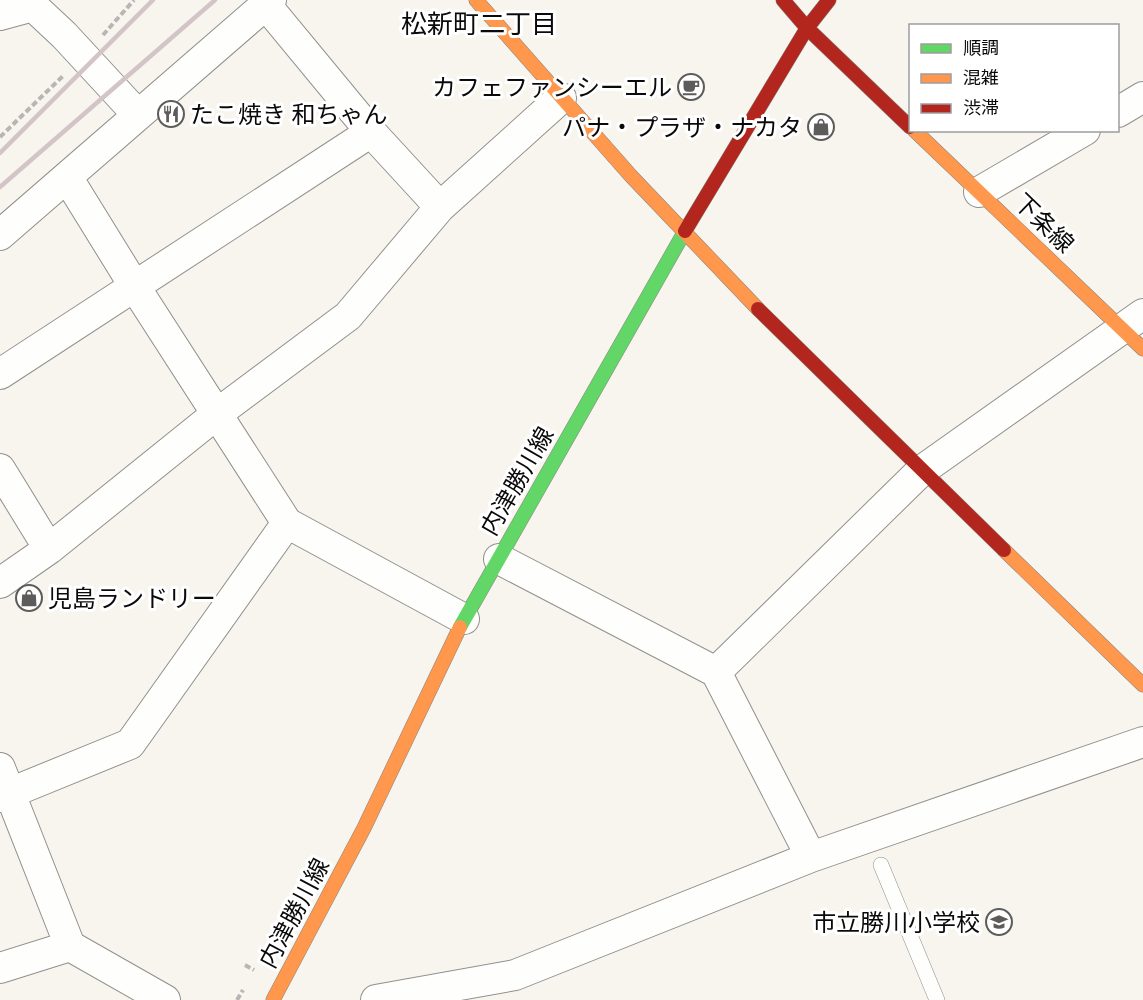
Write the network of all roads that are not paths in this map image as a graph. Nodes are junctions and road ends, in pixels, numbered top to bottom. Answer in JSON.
{"nodes":[{"id":1,"x":476,"y":0,"type":"edge"},
{"id":2,"x":783,"y":0,"type":"edge"},
{"id":3,"x":829,"y":0,"type":"edge"},
{"id":4,"x":269,"y":2,"type":"edge"},
{"id":5,"x":32,"y":3,"type":"edge"},
{"id":6,"x":0,"y":15,"type":"edge"},
{"id":7,"x":807,"y":28,"type":"junction"},
{"id":8,"x":1143,"y":97,"type":"edge"},
{"id":9,"x":561,"y":98,"type":"junction"},
{"id":10,"x":1119,"y":111,"type":"edge"},
{"id":11,"x":138,"y":116,"type":"junction"},
{"id":12,"x":909,"y":126,"type":"edge"},
{"id":13,"x":371,"y":132,"type":"junction"},
{"id":14,"x":916,"y":132,"type":"edge"},
{"id":15,"x":1082,"y":132,"type":"edge"},
{"id":16,"x":67,"y":177,"type":"junction"},
{"id":17,"x":979,"y":192,"type":"junction"},
{"id":18,"x":440,"y":207,"type":"junction"},
{"id":19,"x":684,"y":233,"type":"junction"},
{"id":20,"x":0,"y":235,"type":"edge"},
{"id":21,"x":135,"y":287,"type":"junction"},
{"id":22,"x":1136,"y":331,"type":"edge"},
{"id":23,"x":0,"y":374,"type":"edge"},
{"id":24,"x":218,"y":413,"type":"junction"},
{"id":25,"x":0,"y":468,"type":"edge"},
{"id":26,"x":921,"y":471,"type":"junction"},
{"id":27,"x":287,"y":523,"type":"junction"},
{"id":28,"x":49,"y":549,"type":"junction"},
{"id":29,"x":499,"y":559,"type":"junction"},
{"id":30,"x":0,"y":583,"type":"edge"},
{"id":31,"x":464,"y":619,"type":"junction"},
{"id":32,"x":716,"y":672,"type":"junction"},
{"id":33,"x":1143,"y":685,"type":"edge"},
{"id":34,"x":1143,"y":742,"type":"edge"},
{"id":35,"x":4,"y":786,"type":"edge"},
{"id":36,"x":811,"y":857,"type":"junction"},
{"id":37,"x":880,"y":865,"type":"dead end"},
{"id":38,"x":70,"y":946,"type":"junction"},
{"id":39,"x":0,"y":968,"type":"edge"},
{"id":40,"x":519,"y":988,"type":"edge"},
{"id":41,"x":165,"y":1000,"type":"edge"},
{"id":42,"x":273,"y":1000,"type":"edge"},
{"id":43,"x":376,"y":1000,"type":"edge"},
{"id":44,"x":937,"y":1000,"type":"edge"}],
"edges":[{"from":1,"to":9,"type":"street"},
{"from":2,"to":7,"type":"street"},
{"from":3,"to":7,"type":"street","name":"内津勝川線"},
{"from":4,"to":11,"type":"street"},
{"from":4,"to":13,"type":"street"},
{"from":5,"to":6,"type":"street"},
{"from":5,"to":11,"type":"street"},
{"from":7,"to":12,"type":"street"},
{"from":7,"to":19,"type":"street","name":"内津勝川線"},
{"from":8,"to":10,"type":"street"},
{"from":9,"to":18,"type":"street"},
{"from":9,"to":19,"type":"street"},
{"from":11,"to":16,"type":"street"},
{"from":13,"to":18,"type":"street"},
{"from":13,"to":21,"type":"street"},
{"from":14,"to":17,"type":"street","name":"下条線"},
{"from":15,"to":17,"type":"street"},
{"from":16,"to":20,"type":"street"},
{"from":16,"to":21,"type":"street"},
{"from":17,"to":22,"type":"street","name":"下条線"},
{"from":18,"to":24,"type":"street"},
{"from":19,"to":26,"type":"street"},
{"from":19,"to":29,"type":"street","name":"内津勝川線"},
{"from":21,"to":23,"type":"street"},
{"from":21,"to":24,"type":"street"},
{"from":22,"to":26,"type":"street"},
{"from":24,"to":27,"type":"street"},
{"from":24,"to":28,"type":"street"},
{"from":25,"to":28,"type":"street"},
{"from":26,"to":32,"type":"street"},
{"from":26,"to":33,"type":"street"},
{"from":27,"to":31,"type":"street"},
{"from":27,"to":35,"type":"street"},
{"from":28,"to":30,"type":"street"},
{"from":29,"to":31,"type":"street","name":"内津勝川線"},
{"from":29,"to":32,"type":"street"},
{"from":31,"to":42,"type":"street","name":"内津勝川線"},
{"from":32,"to":36,"type":"street"},
{"from":34,"to":36,"type":"street"},
{"from":35,"to":38,"type":"street"},
{"from":36,"to":40,"type":"street"},
{"from":37,"to":44,"type":"lane"},
{"from":38,"to":39,"type":"street"},
{"from":38,"to":41,"type":"street"},
{"from":40,"to":43,"type":"street"}]}
